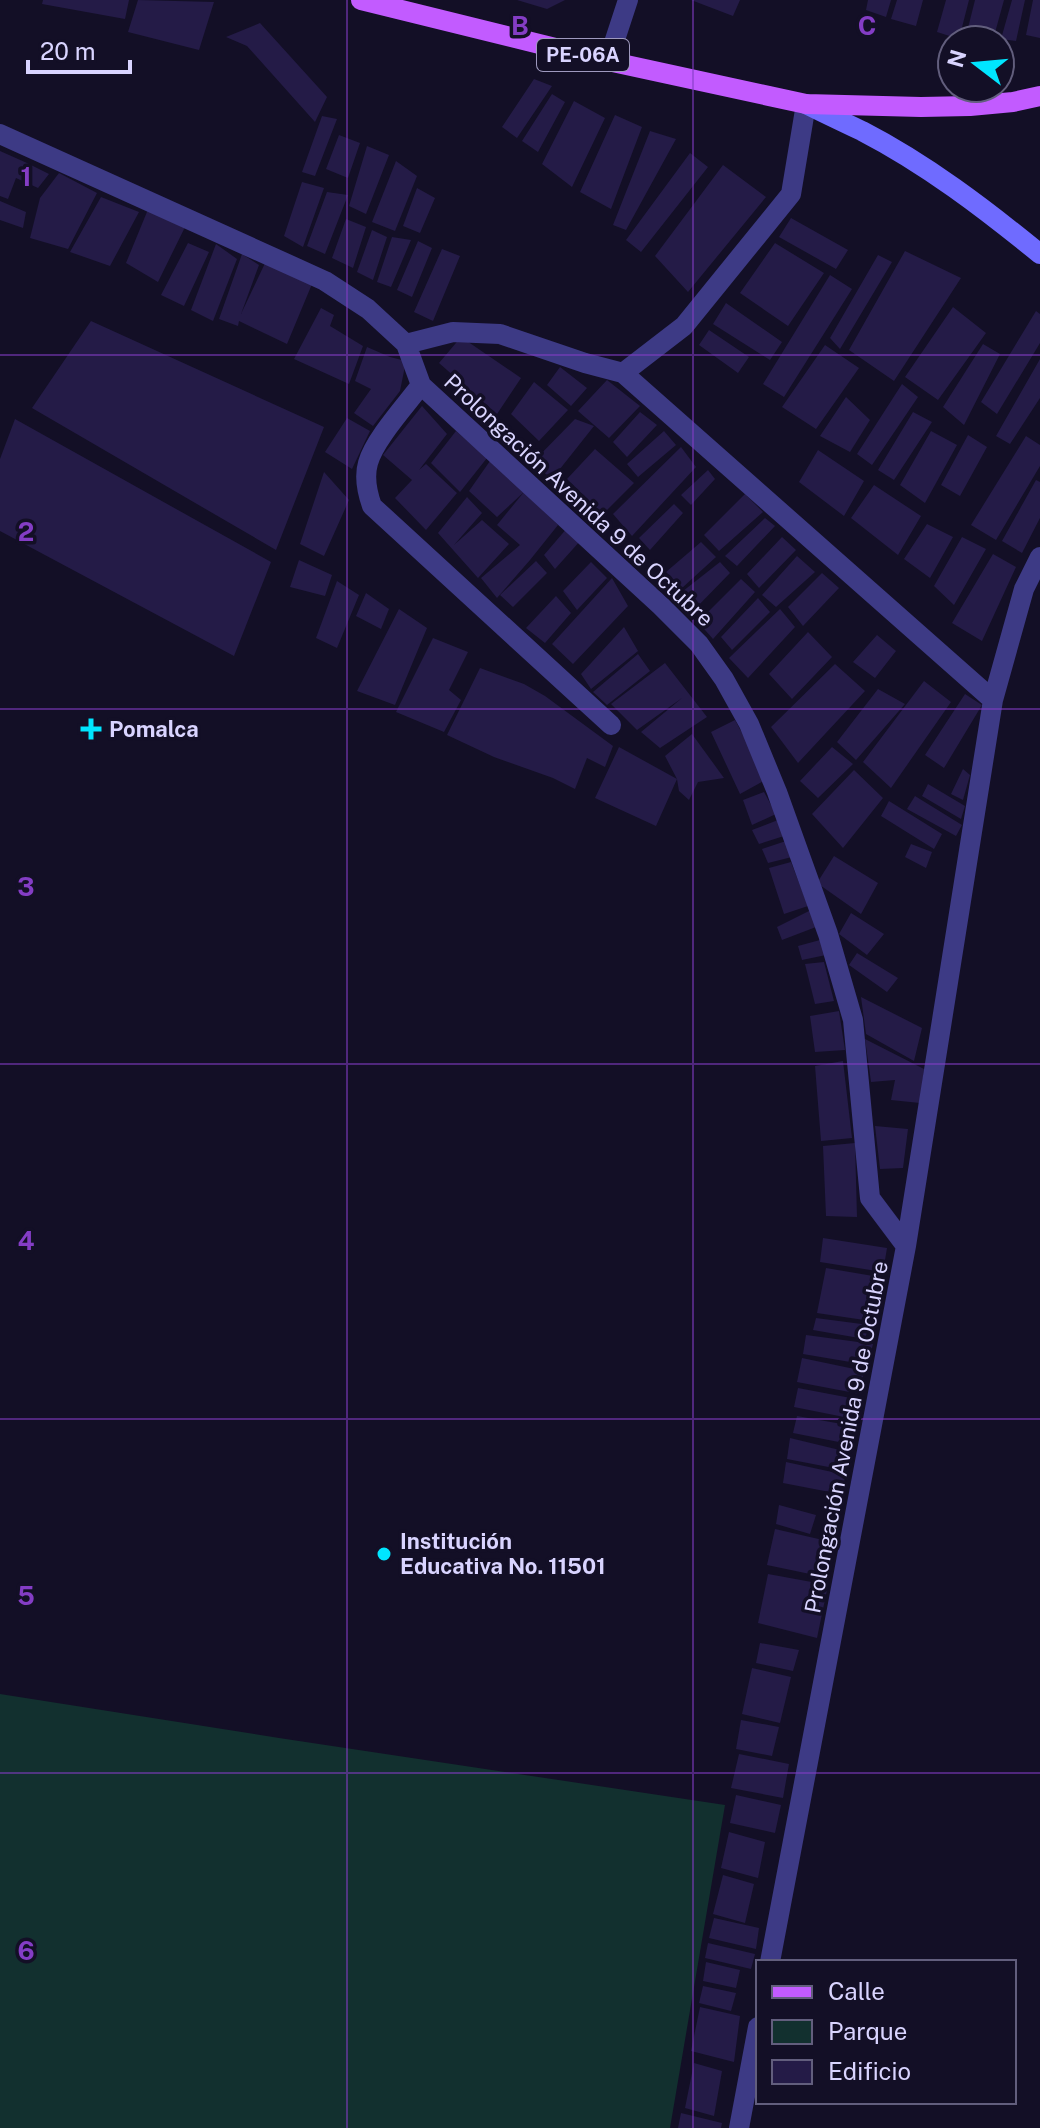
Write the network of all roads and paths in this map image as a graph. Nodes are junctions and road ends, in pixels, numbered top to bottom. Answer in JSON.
{"nodes":[{"id":1,"x":361,"y":0,"type":"edge"},
{"id":2,"x":628,"y":0,"type":"edge"},
{"id":3,"x":608,"y":61,"type":"junction"},
{"id":4,"x":1040,"y":96,"type":"edge"},
{"id":5,"x":806,"y":104,"type":"junction"},
{"id":6,"x":0,"y":134,"type":"edge"},
{"id":7,"x":1040,"y":254,"type":"edge"},
{"id":8,"x":406,"y":344,"type":"junction"},
{"id":9,"x":623,"y":373,"type":"junction"},
{"id":10,"x":421,"y":385,"type":"junction"},
{"id":11,"x":1040,"y":557,"type":"edge"},
{"id":12,"x":993,"y":700,"type":"junction"},
{"id":13,"x":611,"y":725,"type":"dead end"},
{"id":14,"x":906,"y":1246,"type":"junction"},
{"id":15,"x":770,"y":1960,"type":"edge"},
{"id":16,"x":756,"y":2038,"type":"edge"},
{"id":17,"x":739,"y":2128,"type":"edge"}],
"edges":[{"from":1,"to":3,"type":"main road","number":"PE-06A"},
{"from":2,"to":3,"type":"street"},
{"from":3,"to":5,"type":"main road","number":"PE-06A"},
{"from":4,"to":5,"type":"main road"},
{"from":5,"to":7,"type":"main road","number":"PE-06A"},
{"from":5,"to":9,"type":"street"},
{"from":6,"to":8,"type":"street","name":"Prolongación Avenida 9 de Octubre"},
{"from":8,"to":9,"type":"street"},
{"from":8,"to":10,"type":"street","name":"Prolongación Avenida 9 de Octubre"},
{"from":9,"to":12,"type":"street"},
{"from":10,"to":13,"type":"street"},
{"from":10,"to":14,"type":"street","name":"Prolongación Avenida 9 de Octubre"},
{"from":11,"to":12,"type":"street"},
{"from":12,"to":14,"type":"street"},
{"from":14,"to":15,"type":"street","name":"Prolongación Avenida 9 de Octubre"},
{"from":16,"to":17,"type":"street"}]}
